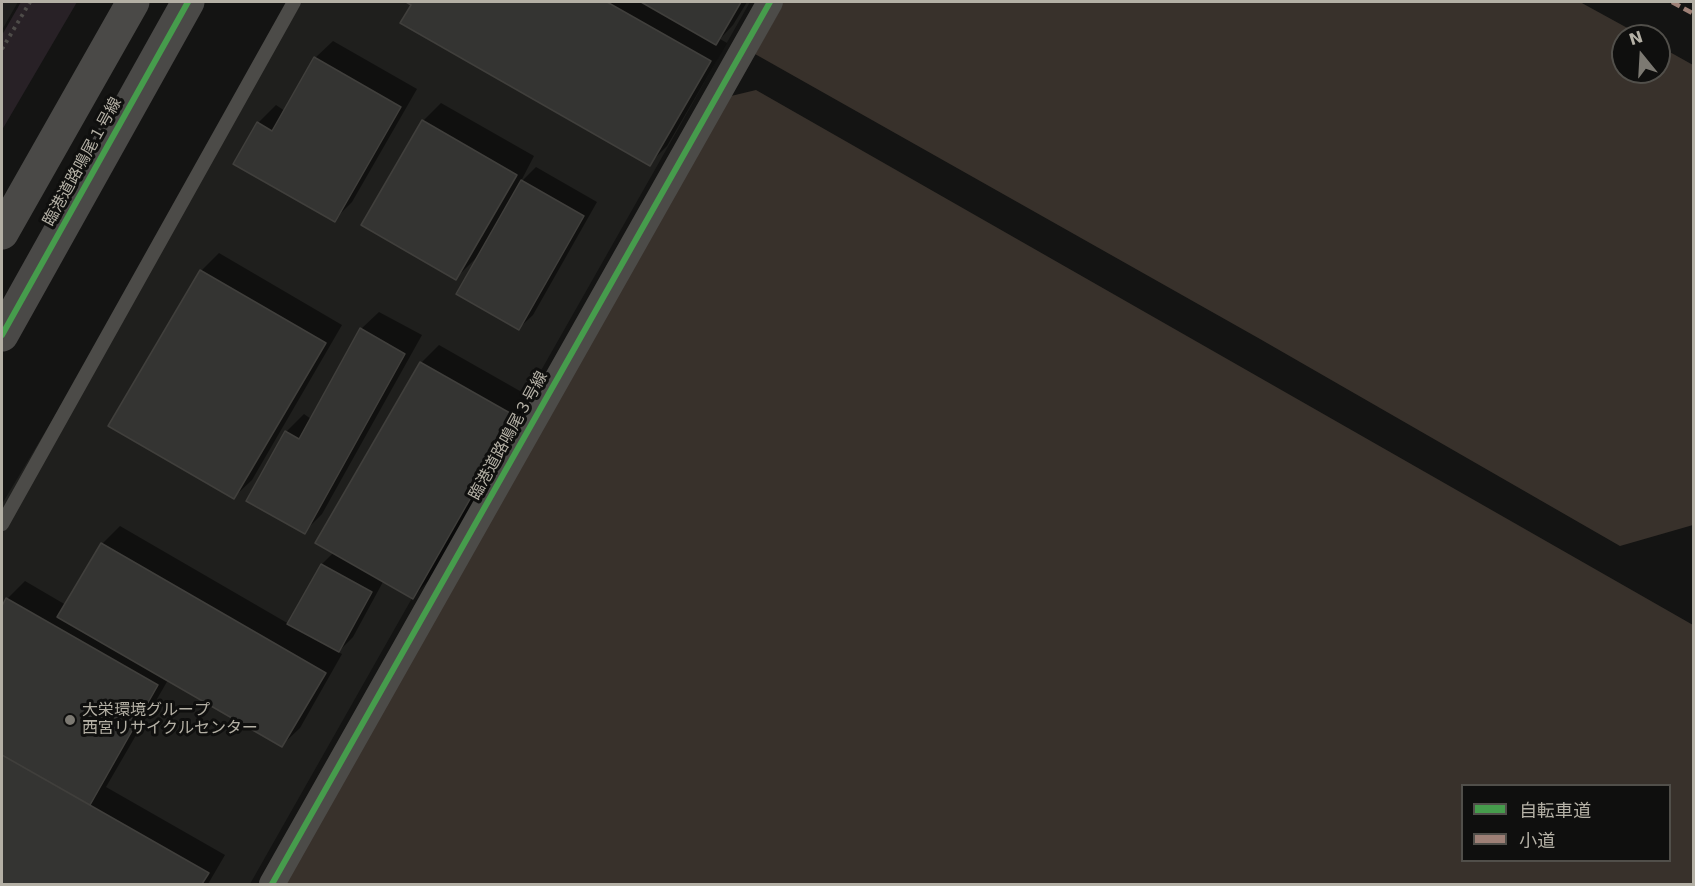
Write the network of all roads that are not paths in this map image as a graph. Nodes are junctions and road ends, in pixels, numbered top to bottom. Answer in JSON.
{"nodes":[{"id":1,"x":133,"y":2,"type":"edge"},
{"id":2,"x":188,"y":2,"type":"edge"},
{"id":3,"x":294,"y":2,"type":"edge"},
{"id":4,"x":770,"y":2,"type":"edge"},
{"id":5,"x":2,"y":233,"type":"edge"},
{"id":6,"x":2,"y":335,"type":"edge"},
{"id":7,"x":2,"y":524,"type":"edge"},
{"id":8,"x":272,"y":885,"type":"edge"}],
"edges":[{"from":1,"to":5,"type":"street"},
{"from":2,"to":6,"type":"street","name":"臨港道路鳴尾１号線"},
{"from":3,"to":7,"type":"lane"},
{"from":4,"to":8,"type":"street","name":"臨港道路鳴尾３号線"}]}
